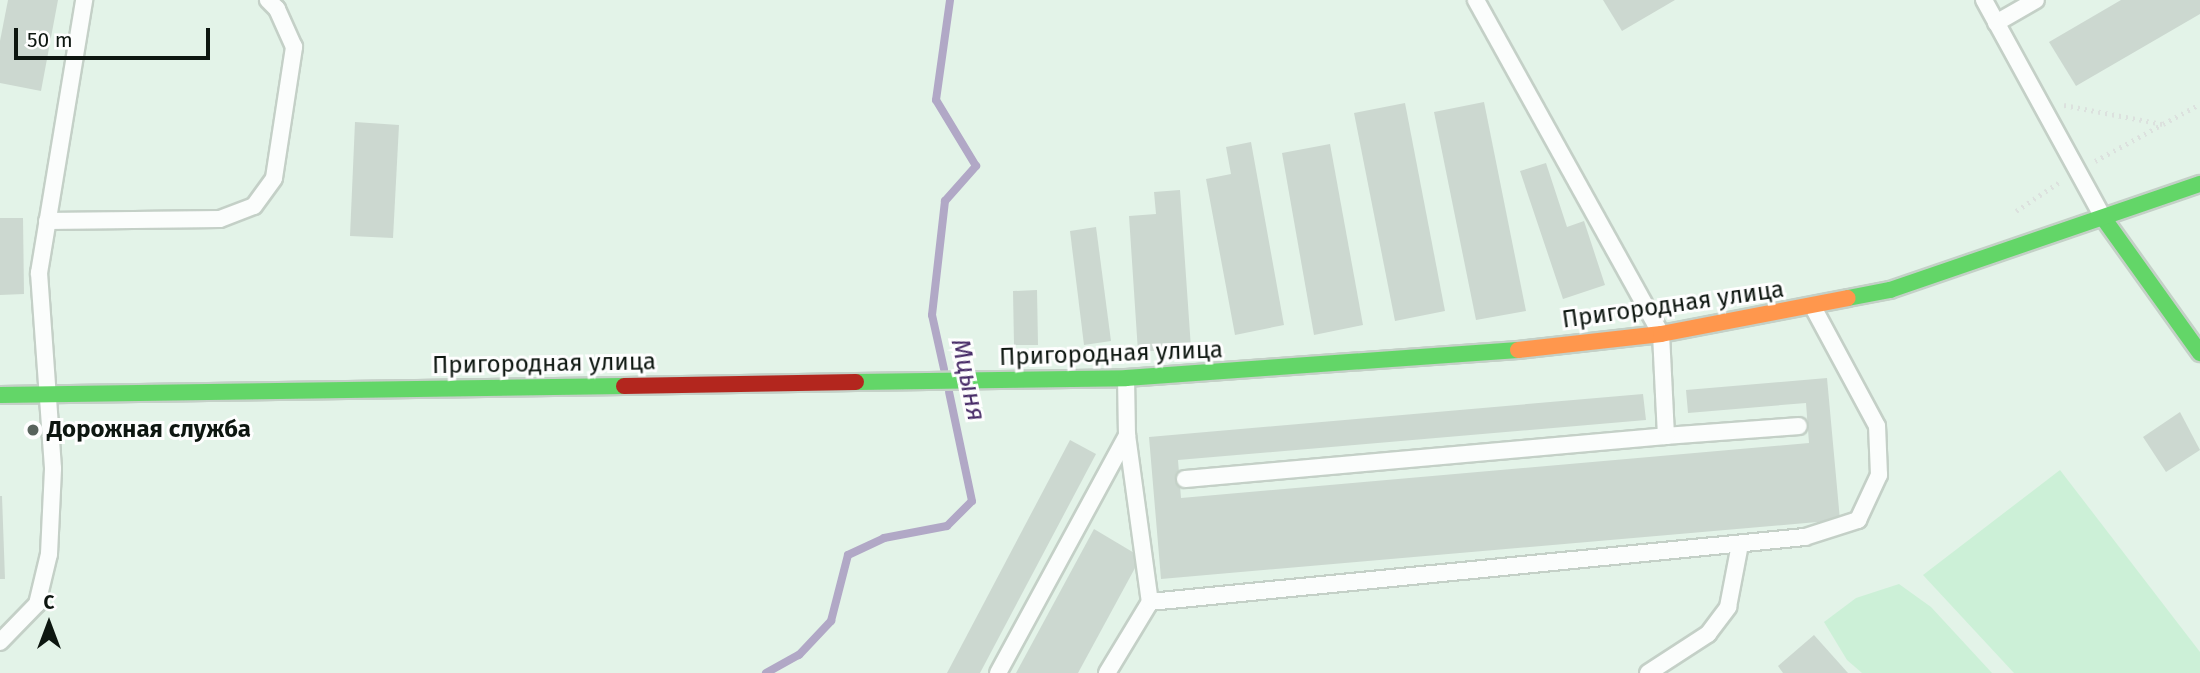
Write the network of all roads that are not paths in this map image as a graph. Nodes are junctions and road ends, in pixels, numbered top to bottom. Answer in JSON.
{"nodes":[{"id":1,"x":84,"y":0,"type":"edge"},
{"id":2,"x":268,"y":0,"type":"edge"},
{"id":3,"x":1476,"y":0,"type":"edge"},
{"id":4,"x":1984,"y":0,"type":"edge"},
{"id":5,"x":2036,"y":0,"type":"edge"},
{"id":6,"x":1996,"y":23,"type":"junction"},
{"id":7,"x":2200,"y":184,"type":"edge"},
{"id":8,"x":2104,"y":219,"type":"junction"},
{"id":9,"x":47,"y":221,"type":"junction"},
{"id":10,"x":1813,"y":307,"type":"junction"},
{"id":11,"x":1661,"y":334,"type":"junction"},
{"id":12,"x":2200,"y":353,"type":"edge"},
{"id":13,"x":1126,"y":379,"type":"junction"},
{"id":14,"x":0,"y":395,"type":"edge"},
{"id":15,"x":48,"y":395,"type":"junction"},
{"id":16,"x":1799,"y":426,"type":"dead end"},
{"id":17,"x":1127,"y":435,"type":"junction"},
{"id":18,"x":1666,"y":436,"type":"junction"},
{"id":19,"x":1185,"y":479,"type":"dead end"},
{"id":20,"x":1740,"y":544,"type":"junction"},
{"id":21,"x":1150,"y":602,"type":"junction"},
{"id":22,"x":0,"y":642,"type":"edge"},
{"id":23,"x":998,"y":673,"type":"edge"},
{"id":24,"x":1107,"y":673,"type":"edge"},
{"id":25,"x":1647,"y":673,"type":"edge"}],
"edges":[{"from":1,"to":9,"type":"lane"},
{"from":2,"to":9,"type":"lane"},
{"from":3,"to":11,"type":"lane"},
{"from":4,"to":6,"type":"lane"},
{"from":5,"to":6,"type":"lane"},
{"from":6,"to":8,"type":"lane"},
{"from":7,"to":8,"type":"street","name":"Пригородная улица"},
{"from":8,"to":10,"type":"street","name":"Пригородная улица"},
{"from":8,"to":12,"type":"street"},
{"from":9,"to":15,"type":"lane"},
{"from":10,"to":11,"type":"street","name":"Пригородная улица"},
{"from":10,"to":20,"type":"lane"},
{"from":11,"to":13,"type":"street","name":"Пригородная улица"},
{"from":11,"to":18,"type":"lane"},
{"from":13,"to":15,"type":"street","name":"Пригородная улица"},
{"from":13,"to":17,"type":"lane"},
{"from":14,"to":15,"type":"street","name":"Пригородная улица"},
{"from":15,"to":22,"type":"lane"},
{"from":16,"to":18,"type":"lane"},
{"from":17,"to":21,"type":"lane"},
{"from":17,"to":23,"type":"lane"},
{"from":18,"to":19,"type":"lane"},
{"from":20,"to":21,"type":"lane"},
{"from":20,"to":25,"type":"lane"},
{"from":21,"to":24,"type":"lane"}]}
